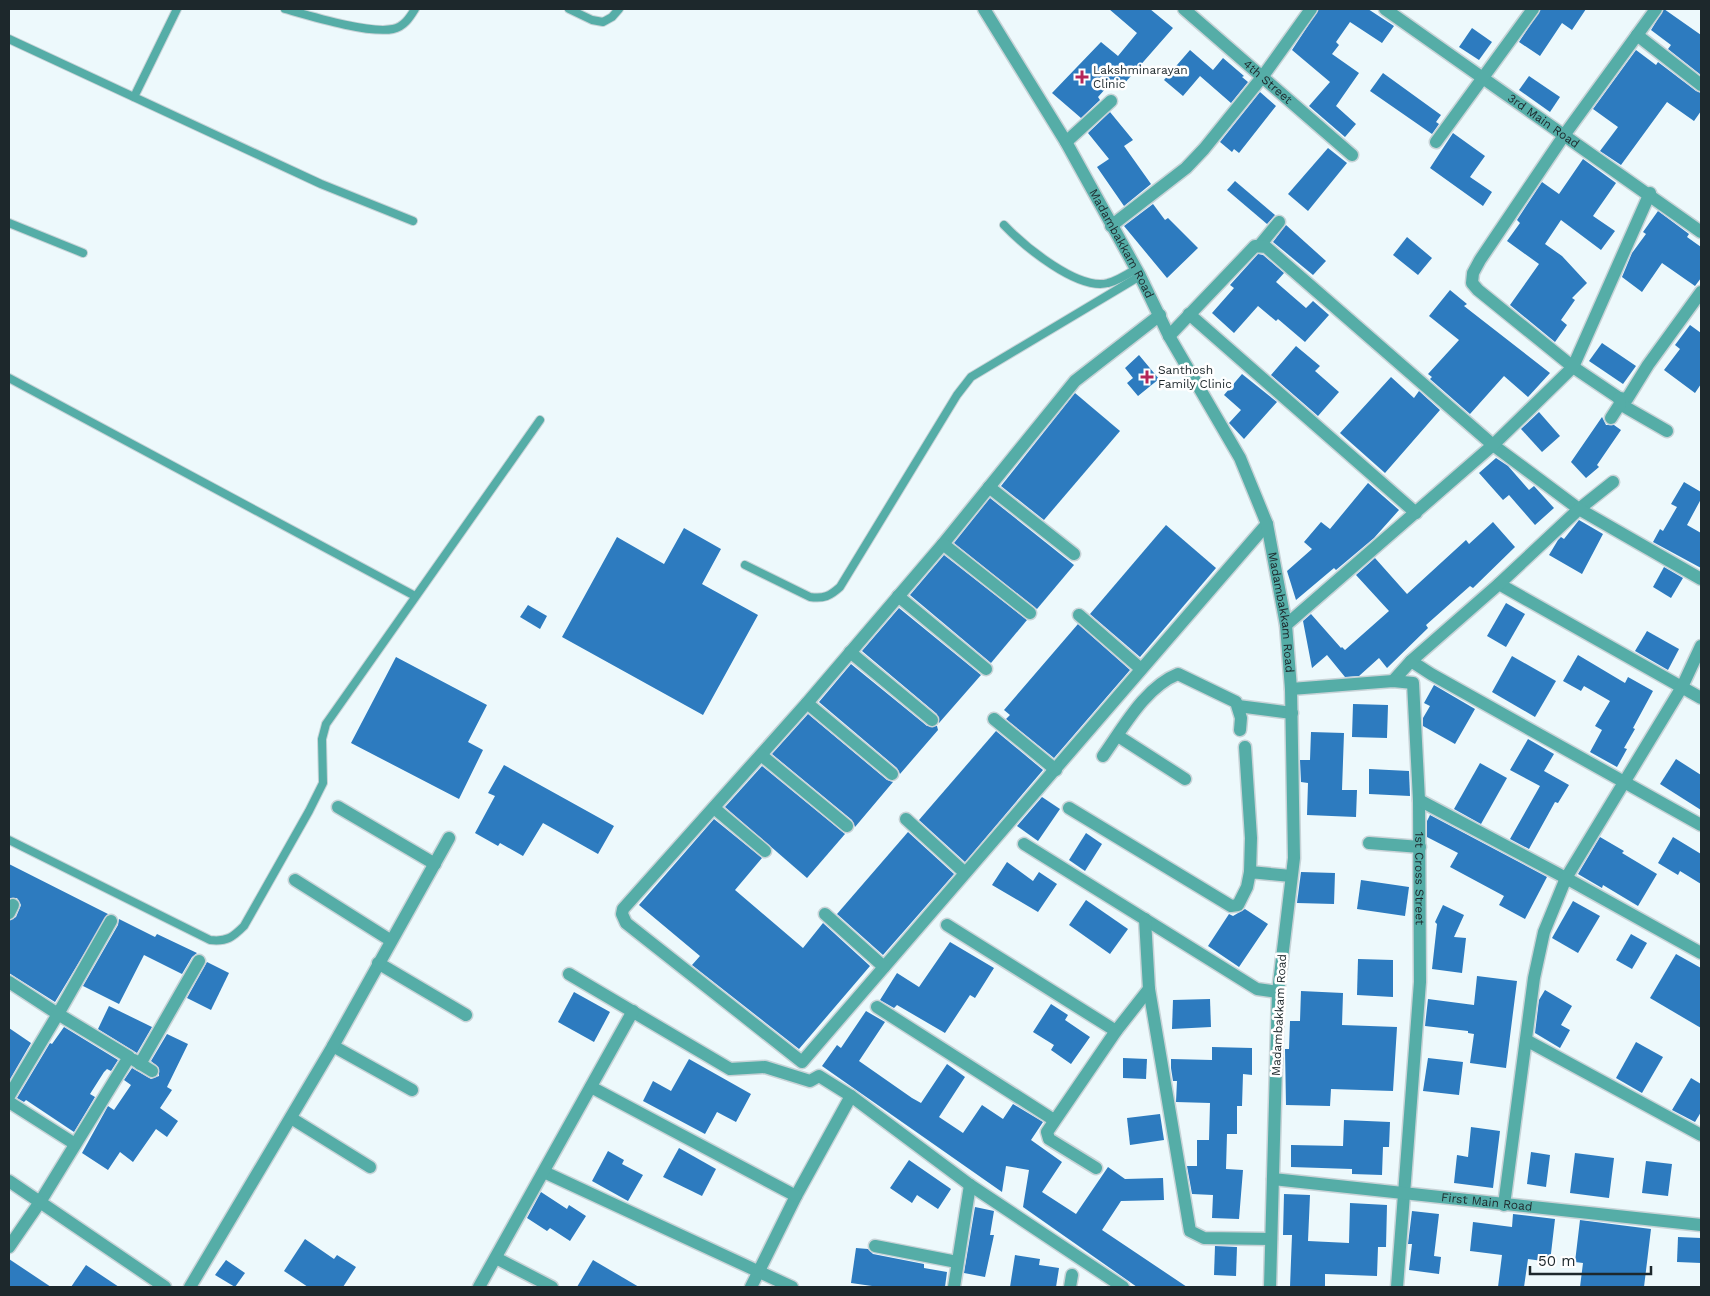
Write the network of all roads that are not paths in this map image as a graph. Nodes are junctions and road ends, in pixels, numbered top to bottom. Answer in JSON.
{"nodes":[{"id":1,"x":177,"y":9,"type":"edge"},
{"id":2,"x":285,"y":9,"type":"edge"},
{"id":3,"x":416,"y":9,"type":"edge"},
{"id":4,"x":569,"y":9,"type":"edge"},
{"id":5,"x":618,"y":9,"type":"edge"},
{"id":6,"x":984,"y":9,"type":"edge"},
{"id":7,"x":1184,"y":9,"type":"edge"},
{"id":8,"x":1311,"y":9,"type":"edge"},
{"id":9,"x":1385,"y":9,"type":"edge"},
{"id":10,"x":1533,"y":9,"type":"edge"},
{"id":11,"x":1656,"y":9,"type":"edge"},
{"id":12,"x":1637,"y":35,"type":"junction"},
{"id":13,"x":9,"y":39,"type":"edge"},
{"id":14,"x":1263,"y":76,"type":"junction"},
{"id":15,"x":1482,"y":78,"type":"junction"},
{"id":16,"x":1701,"y":85,"type":"edge"},
{"id":17,"x":134,"y":98,"type":"junction"},
{"id":18,"x":1111,"y":101,"type":"dead end"},
{"id":19,"x":1566,"y":134,"type":"junction"},
{"id":20,"x":1066,"y":142,"type":"junction"},
{"id":21,"x":1436,"y":142,"type":"dead end"},
{"id":22,"x":1352,"y":155,"type":"dead end"},
{"id":23,"x":1650,"y":193,"type":"junction"},
{"id":24,"x":413,"y":221,"type":"dead end"},
{"id":25,"x":1279,"y":222,"type":"dead end"},
{"id":26,"x":9,"y":223,"type":"edge"},
{"id":27,"x":1004,"y":226,"type":"dead end"},
{"id":28,"x":1111,"y":226,"type":"junction"},
{"id":29,"x":1701,"y":232,"type":"edge"},
{"id":30,"x":1260,"y":245,"type":"junction"},
{"id":31,"x":83,"y":254,"type":"dead end"},
{"id":32,"x":1138,"y":273,"type":"junction"},
{"id":33,"x":1701,"y":292,"type":"edge"},
{"id":34,"x":1189,"y":314,"type":"junction"},
{"id":35,"x":1160,"y":315,"type":"junction"},
{"id":36,"x":1169,"y":336,"type":"junction"},
{"id":37,"x":1574,"y":367,"type":"junction"},
{"id":38,"x":9,"y":378,"type":"edge"},
{"id":39,"x":1620,"y":401,"type":"junction"},
{"id":40,"x":1611,"y":418,"type":"dead end"},
{"id":41,"x":540,"y":420,"type":"dead end"},
{"id":42,"x":1667,"y":431,"type":"dead end"},
{"id":43,"x":1493,"y":445,"type":"junction"},
{"id":44,"x":1613,"y":482,"type":"dead end"},
{"id":45,"x":988,"y":487,"type":"junction"},
{"id":46,"x":1579,"y":509,"type":"junction"},
{"id":47,"x":1416,"y":513,"type":"junction"},
{"id":48,"x":1268,"y":524,"type":"junction"},
{"id":49,"x":943,"y":544,"type":"junction"},
{"id":50,"x":1074,"y":554,"type":"dead end"},
{"id":51,"x":745,"y":565,"type":"dead end"},
{"id":52,"x":1701,"y":579,"type":"edge"},
{"id":53,"x":1499,"y":584,"type":"junction"},
{"id":54,"x":415,"y":596,"type":"junction"},
{"id":55,"x":898,"y":596,"type":"junction"},
{"id":56,"x":1030,"y":613,"type":"dead end"},
{"id":57,"x":1079,"y":615,"type":"dead end"},
{"id":58,"x":1286,"y":624,"type":"junction"},
{"id":59,"x":1701,"y":646,"type":"edge"},
{"id":60,"x":850,"y":652,"type":"junction"},
{"id":61,"x":1411,"y":661,"type":"junction"},
{"id":62,"x":986,"y":669,"type":"dead end"},
{"id":63,"x":1141,"y":669,"type":"junction"},
{"id":64,"x":1431,"y":674,"type":"junction"},
{"id":65,"x":1393,"y":681,"type":"junction"},
{"id":66,"x":1413,"y":683,"type":"junction"},
{"id":67,"x":1682,"y":687,"type":"junction"},
{"id":68,"x":1292,"y":689,"type":"junction"},
{"id":69,"x":1701,"y":698,"type":"edge"},
{"id":70,"x":807,"y":703,"type":"junction"},
{"id":71,"x":1238,"y":706,"type":"junction"},
{"id":72,"x":1292,"y":713,"type":"junction"},
{"id":73,"x":994,"y":719,"type":"dead end"},
{"id":74,"x":932,"y":720,"type":"dead end"},
{"id":75,"x":1240,"y":730,"type":"dead end"},
{"id":76,"x":1118,"y":736,"type":"junction"},
{"id":77,"x":1245,"y":747,"type":"dead end"},
{"id":78,"x":761,"y":755,"type":"junction"},
{"id":79,"x":1103,"y":756,"type":"dead end"},
{"id":80,"x":1056,"y":770,"type":"junction"},
{"id":81,"x":892,"y":774,"type":"dead end"},
{"id":82,"x":1185,"y":779,"type":"dead end"},
{"id":83,"x":1624,"y":782,"type":"junction"},
{"id":84,"x":1419,"y":800,"type":"junction"},
{"id":85,"x":338,"y":807,"type":"dead end"},
{"id":86,"x":714,"y":808,"type":"junction"},
{"id":87,"x":1069,"y":808,"type":"dead end"},
{"id":88,"x":906,"y":819,"type":"dead end"},
{"id":89,"x":1701,"y":825,"type":"edge"},
{"id":90,"x":847,"y":826,"type":"dead end"},
{"id":91,"x":450,"y":838,"type":"dead end"},
{"id":92,"x":9,"y":840,"type":"edge"},
{"id":93,"x":1369,"y":843,"type":"dead end"},
{"id":94,"x":1024,"y":844,"type":"dead end"},
{"id":95,"x":1420,"y":848,"type":"junction"},
{"id":96,"x":765,"y":851,"type":"dead end"},
{"id":97,"x":434,"y":864,"type":"junction"},
{"id":98,"x":1250,"y":872,"type":"junction"},
{"id":99,"x":966,"y":873,"type":"junction"},
{"id":100,"x":1291,"y":876,"type":"junction"},
{"id":101,"x":1566,"y":878,"type":"junction"},
{"id":102,"x":295,"y":880,"type":"dead end"},
{"id":103,"x":825,"y":914,"type":"dead end"},
{"id":104,"x":1145,"y":919,"type":"junction"},
{"id":105,"x":111,"y":921,"type":"dead end"},
{"id":106,"x":947,"y":925,"type":"dead end"},
{"id":107,"x":390,"y":940,"type":"junction"},
{"id":108,"x":1701,"y":954,"type":"edge"},
{"id":109,"x":199,"y":960,"type":"dead end"},
{"id":110,"x":378,"y":962,"type":"junction"},
{"id":111,"x":884,"y":967,"type":"junction"},
{"id":112,"x":569,"y":974,"type":"dead end"},
{"id":113,"x":9,"y":982,"type":"edge"},
{"id":114,"x":1149,"y":989,"type":"junction"},
{"id":115,"x":1278,"y":992,"type":"junction"},
{"id":116,"x":876,"y":1007,"type":"dead end"},
{"id":117,"x":632,"y":1011,"type":"junction"},
{"id":118,"x":58,"y":1014,"type":"junction"},
{"id":119,"x":466,"y":1015,"type":"dead end"},
{"id":120,"x":1116,"y":1031,"type":"junction"},
{"id":121,"x":1526,"y":1040,"type":"junction"},
{"id":122,"x":333,"y":1046,"type":"junction"},
{"id":123,"x":135,"y":1061,"type":"junction"},
{"id":124,"x":152,"y":1071,"type":"dead end"},
{"id":125,"x":591,"y":1087,"type":"junction"},
{"id":126,"x":412,"y":1090,"type":"dead end"},
{"id":127,"x":9,"y":1096,"type":"edge"},
{"id":128,"x":851,"y":1096,"type":"junction"},
{"id":129,"x":9,"y":1102,"type":"edge"},
{"id":130,"x":291,"y":1118,"type":"junction"},
{"id":131,"x":1054,"y":1120,"type":"junction"},
{"id":132,"x":1701,"y":1135,"type":"edge"},
{"id":133,"x":75,"y":1144,"type":"junction"},
{"id":134,"x":370,"y":1166,"type":"dead end"},
{"id":135,"x":1096,"y":1168,"type":"dead end"},
{"id":136,"x":544,"y":1172,"type":"junction"},
{"id":137,"x":1273,"y":1179,"type":"junction"},
{"id":138,"x":9,"y":1181,"type":"edge"},
{"id":139,"x":970,"y":1185,"type":"junction"},
{"id":140,"x":1403,"y":1194,"type":"junction"},
{"id":141,"x":796,"y":1196,"type":"junction"},
{"id":142,"x":40,"y":1202,"type":"junction"},
{"id":143,"x":1504,"y":1205,"type":"junction"},
{"id":144,"x":1701,"y":1225,"type":"edge"},
{"id":145,"x":1271,"y":1239,"type":"junction"},
{"id":146,"x":876,"y":1246,"type":"dead end"},
{"id":147,"x":9,"y":1248,"type":"edge"},
{"id":148,"x":496,"y":1258,"type":"junction"},
{"id":149,"x":957,"y":1262,"type":"junction"},
{"id":150,"x":758,"y":1272,"type":"junction"},
{"id":151,"x":165,"y":1287,"type":"edge"},
{"id":152,"x":190,"y":1287,"type":"edge"},
{"id":153,"x":479,"y":1287,"type":"edge"},
{"id":154,"x":552,"y":1287,"type":"edge"},
{"id":155,"x":751,"y":1287,"type":"edge"},
{"id":156,"x":792,"y":1287,"type":"edge"},
{"id":157,"x":954,"y":1287,"type":"edge"},
{"id":158,"x":1123,"y":1287,"type":"edge"},
{"id":159,"x":1270,"y":1287,"type":"edge"},
{"id":160,"x":1397,"y":1287,"type":"edge"}],
"edges":[{"from":1,"to":17,"type":"lane"},
{"from":2,"to":3,"type":"lane"},
{"from":4,"to":5,"type":"lane"},
{"from":6,"to":20,"type":"street","name":"Madambakkam Road"},
{"from":7,"to":14,"type":"street","name":"4th Street"},
{"from":8,"to":14,"type":"street"},
{"from":9,"to":15,"type":"street","name":"3rd Main Road"},
{"from":10,"to":15,"type":"street"},
{"from":11,"to":12,"type":"street"},
{"from":12,"to":16,"type":"street"},
{"from":12,"to":19,"type":"street"},
{"from":13,"to":17,"type":"lane"},
{"from":14,"to":22,"type":"street","name":"4th Street"},
{"from":14,"to":28,"type":"street"},
{"from":15,"to":19,"type":"street","name":"3rd Main Road"},
{"from":15,"to":21,"type":"street"},
{"from":17,"to":24,"type":"lane"},
{"from":18,"to":20,"type":"street"},
{"from":19,"to":23,"type":"street","name":"3rd Main Road"},
{"from":19,"to":37,"type":"street"},
{"from":20,"to":28,"type":"street","name":"Madambakkam Road"},
{"from":23,"to":29,"type":"street","name":"3rd Main Road"},
{"from":23,"to":37,"type":"street"},
{"from":25,"to":30,"type":"street"},
{"from":26,"to":31,"type":"lane"},
{"from":27,"to":32,"type":"lane"},
{"from":28,"to":32,"type":"street","name":"Madambakkam Road"},
{"from":30,"to":34,"type":"street"},
{"from":30,"to":43,"type":"street"},
{"from":32,"to":35,"type":"street","name":"Madambakkam Road"},
{"from":32,"to":51,"type":"lane"},
{"from":33,"to":39,"type":"street"},
{"from":34,"to":36,"type":"street"},
{"from":34,"to":47,"type":"street"},
{"from":35,"to":36,"type":"street","name":"Madambakkam Road"},
{"from":35,"to":45,"type":"street"},
{"from":36,"to":48,"type":"street","name":"Madambakkam Road"},
{"from":37,"to":39,"type":"street"},
{"from":37,"to":43,"type":"street"},
{"from":38,"to":54,"type":"lane"},
{"from":39,"to":40,"type":"street"},
{"from":39,"to":42,"type":"street"},
{"from":41,"to":54,"type":"lane"},
{"from":43,"to":46,"type":"street"},
{"from":43,"to":47,"type":"street"},
{"from":44,"to":46,"type":"street"},
{"from":45,"to":49,"type":"street"},
{"from":45,"to":50,"type":"street"},
{"from":46,"to":52,"type":"street"},
{"from":46,"to":53,"type":"street"},
{"from":47,"to":58,"type":"street"},
{"from":48,"to":58,"type":"street","name":"Madambakkam Road"},
{"from":48,"to":63,"type":"street"},
{"from":49,"to":55,"type":"street"},
{"from":49,"to":56,"type":"street"},
{"from":53,"to":61,"type":"street"},
{"from":53,"to":67,"type":"street"},
{"from":54,"to":92,"type":"lane"},
{"from":55,"to":60,"type":"street"},
{"from":55,"to":62,"type":"street"},
{"from":57,"to":63,"type":"street"},
{"from":58,"to":68,"type":"street","name":"Madambakkam Road"},
{"from":59,"to":67,"type":"street"},
{"from":60,"to":70,"type":"street"},
{"from":60,"to":74,"type":"street"},
{"from":61,"to":64,"type":"street"},
{"from":61,"to":65,"type":"street"},
{"from":63,"to":80,"type":"street"},
{"from":64,"to":66,"type":"street"},
{"from":64,"to":83,"type":"street"},
{"from":65,"to":66,"type":"street"},
{"from":65,"to":68,"type":"street"},
{"from":66,"to":84,"type":"street","name":"1st Cross Street"},
{"from":67,"to":69,"type":"street"},
{"from":67,"to":83,"type":"street"},
{"from":68,"to":72,"type":"street","name":"Madambakkam Road"},
{"from":70,"to":78,"type":"street"},
{"from":70,"to":81,"type":"street"},
{"from":71,"to":72,"type":"street"},
{"from":71,"to":75,"type":"street"},
{"from":71,"to":76,"type":"street"},
{"from":72,"to":100,"type":"street","name":"Madambakkam Road"},
{"from":73,"to":80,"type":"street"},
{"from":76,"to":79,"type":"street"},
{"from":76,"to":82,"type":"street"},
{"from":77,"to":98,"type":"street"},
{"from":78,"to":86,"type":"street"},
{"from":78,"to":90,"type":"street"},
{"from":80,"to":99,"type":"street"},
{"from":83,"to":89,"type":"street"},
{"from":83,"to":101,"type":"street"},
{"from":84,"to":95,"type":"street","name":"1st Cross Street"},
{"from":84,"to":101,"type":"street"},
{"from":85,"to":97,"type":"street"},
{"from":86,"to":96,"type":"street"},
{"from":86,"to":111,"type":"street"},
{"from":87,"to":98,"type":"street"},
{"from":88,"to":99,"type":"street"},
{"from":91,"to":97,"type":"street"},
{"from":93,"to":95,"type":"street"},
{"from":94,"to":104,"type":"street"},
{"from":95,"to":140,"type":"street","name":"1st Cross Street"},
{"from":97,"to":107,"type":"street"},
{"from":98,"to":100,"type":"street"},
{"from":99,"to":111,"type":"street"},
{"from":100,"to":115,"type":"street","name":"Madambakkam Road"},
{"from":101,"to":108,"type":"street"},
{"from":101,"to":121,"type":"street"},
{"from":102,"to":107,"type":"street"},
{"from":103,"to":111,"type":"street"},
{"from":104,"to":114,"type":"street"},
{"from":104,"to":115,"type":"street"},
{"from":105,"to":118,"type":"street"},
{"from":106,"to":120,"type":"street"},
{"from":107,"to":110,"type":"street"},
{"from":109,"to":123,"type":"street"},
{"from":110,"to":119,"type":"street"},
{"from":110,"to":122,"type":"street"},
{"from":112,"to":117,"type":"street"},
{"from":113,"to":118,"type":"street"},
{"from":114,"to":120,"type":"street"},
{"from":114,"to":145,"type":"street"},
{"from":115,"to":137,"type":"street","name":"Madambakkam Road"},
{"from":116,"to":131,"type":"street"},
{"from":117,"to":125,"type":"street"},
{"from":117,"to":128,"type":"street"},
{"from":118,"to":123,"type":"street"},
{"from":118,"to":127,"type":"street"},
{"from":120,"to":131,"type":"street"},
{"from":121,"to":132,"type":"street"},
{"from":121,"to":143,"type":"street"},
{"from":122,"to":126,"type":"street"},
{"from":122,"to":130,"type":"street"},
{"from":123,"to":124,"type":"street"},
{"from":123,"to":133,"type":"street"},
{"from":125,"to":136,"type":"street"},
{"from":125,"to":141,"type":"street"},
{"from":128,"to":139,"type":"street"},
{"from":128,"to":141,"type":"street"},
{"from":129,"to":133,"type":"street"},
{"from":130,"to":134,"type":"street"},
{"from":130,"to":152,"type":"street"},
{"from":131,"to":135,"type":"street"},
{"from":133,"to":142,"type":"street"},
{"from":136,"to":148,"type":"street"},
{"from":136,"to":150,"type":"street"},
{"from":137,"to":140,"type":"street","name":"First Main Road"},
{"from":137,"to":145,"type":"street","name":"Madambakkam Road"},
{"from":138,"to":142,"type":"street"},
{"from":139,"to":149,"type":"street"},
{"from":139,"to":158,"type":"street"},
{"from":140,"to":143,"type":"street","name":"First Main Road"},
{"from":140,"to":160,"type":"street","name":"1st Cross Street"},
{"from":141,"to":150,"type":"street"},
{"from":142,"to":147,"type":"street"},
{"from":142,"to":151,"type":"street"},
{"from":143,"to":144,"type":"street","name":"First Main Road"},
{"from":145,"to":159,"type":"street","name":"Madambakkam Road"},
{"from":146,"to":149,"type":"street"},
{"from":148,"to":153,"type":"street"},
{"from":148,"to":154,"type":"street"},
{"from":149,"to":157,"type":"street"},
{"from":150,"to":155,"type":"street"},
{"from":150,"to":156,"type":"street"}]}
